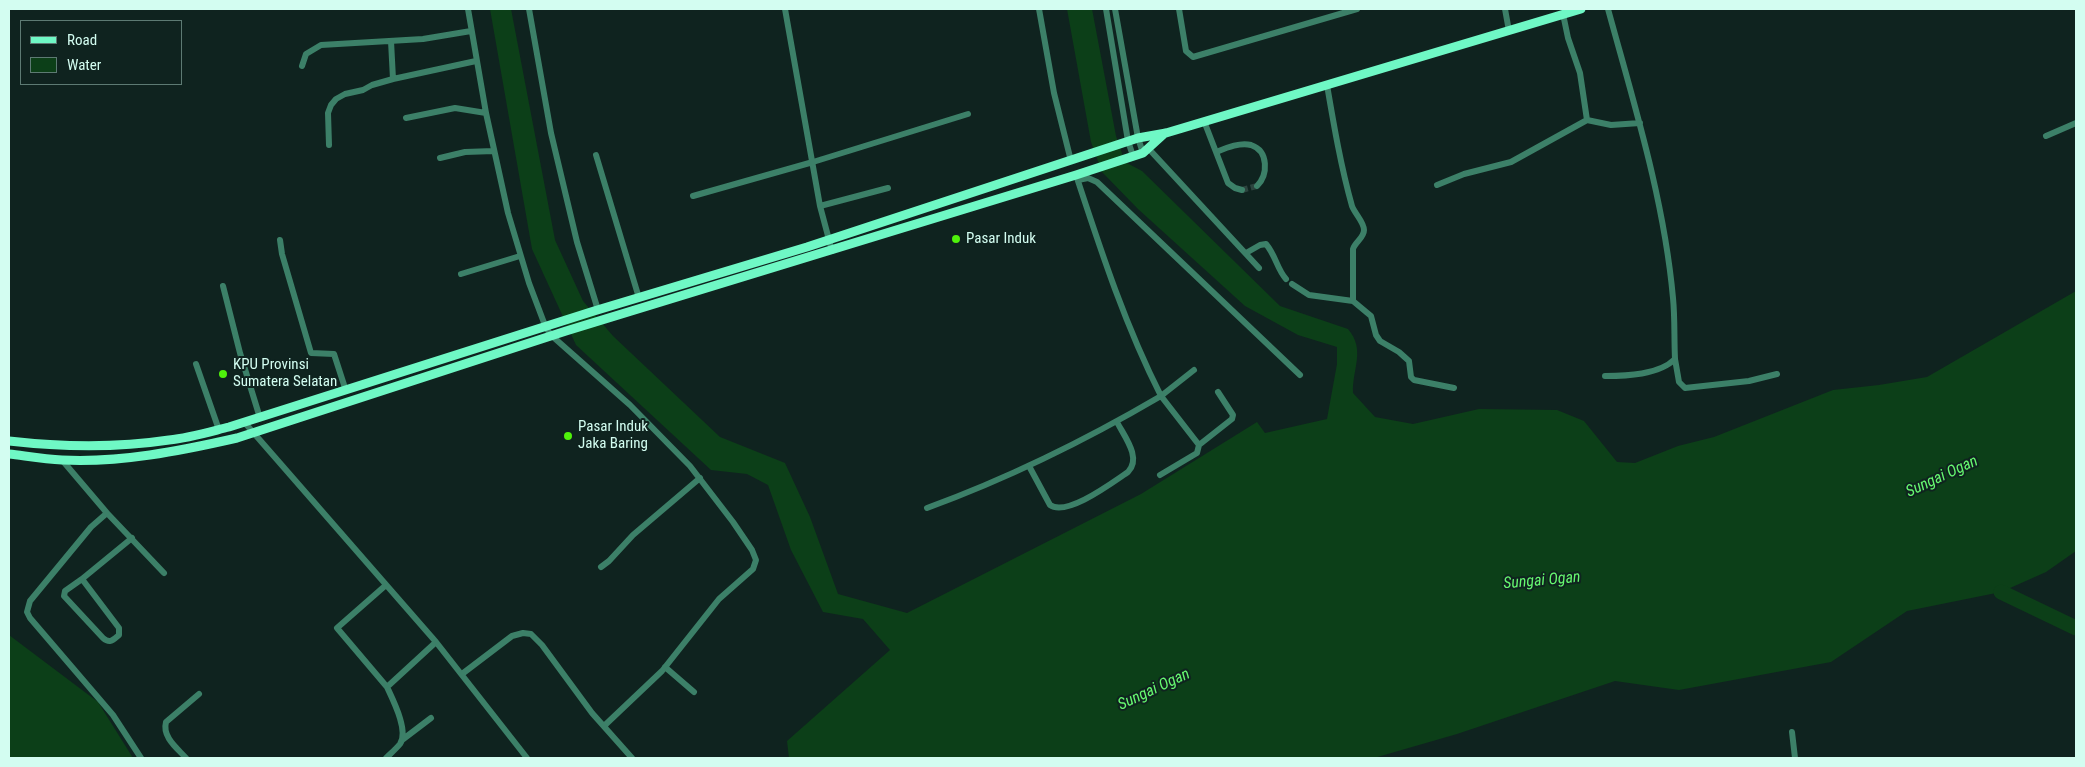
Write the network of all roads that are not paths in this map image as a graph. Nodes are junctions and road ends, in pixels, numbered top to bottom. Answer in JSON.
{"nodes":[{"id":1,"x":468,"y":9,"type":"edge"},
{"id":2,"x":529,"y":9,"type":"edge"},
{"id":3,"x":786,"y":9,"type":"edge"},
{"id":4,"x":1040,"y":9,"type":"edge"},
{"id":5,"x":1106,"y":9,"type":"edge"},
{"id":6,"x":1115,"y":9,"type":"edge"},
{"id":7,"x":1179,"y":9,"type":"edge"},
{"id":8,"x":1357,"y":9,"type":"edge"},
{"id":9,"x":1505,"y":9,"type":"edge"},
{"id":10,"x":1581,"y":9,"type":"edge"},
{"id":11,"x":1608,"y":9,"type":"edge"},
{"id":12,"x":1563,"y":14,"type":"junction"},
{"id":13,"x":471,"y":31,"type":"junction"},
{"id":14,"x":1509,"y":31,"type":"junction"},
{"id":15,"x":391,"y":41,"type":"junction"},
{"id":16,"x":476,"y":61,"type":"junction"},
{"id":17,"x":302,"y":66,"type":"dead end"},
{"id":18,"x":393,"y":79,"type":"junction"},
{"id":19,"x":1328,"y":86,"type":"junction"},
{"id":20,"x":486,"y":113,"type":"junction"},
{"id":21,"x":968,"y":114,"type":"dead end"},
{"id":22,"x":406,"y":118,"type":"dead end"},
{"id":23,"x":1587,"y":120,"type":"junction"},
{"id":24,"x":1204,"y":121,"type":"junction"},
{"id":25,"x":1640,"y":122,"type":"junction"},
{"id":26,"x":2076,"y":123,"type":"edge"},
{"id":27,"x":1166,"y":132,"type":"junction"},
{"id":28,"x":2046,"y":136,"type":"dead end"},
{"id":29,"x":1138,"y":138,"type":"junction"},
{"id":30,"x":1125,"y":143,"type":"junction"},
{"id":31,"x":329,"y":145,"type":"dead end"},
{"id":32,"x":1145,"y":150,"type":"junction"},
{"id":33,"x":494,"y":151,"type":"junction"},
{"id":34,"x":1216,"y":152,"type":"junction"},
{"id":35,"x":596,"y":155,"type":"dead end"},
{"id":36,"x":1130,"y":157,"type":"junction"},
{"id":37,"x":440,"y":158,"type":"dead end"},
{"id":38,"x":1071,"y":161,"type":"junction"},
{"id":39,"x":813,"y":162,"type":"junction"},
{"id":40,"x":1077,"y":178,"type":"junction"},
{"id":41,"x":1437,"y":185,"type":"dead end"},
{"id":42,"x":1257,"y":186,"type":"dead end"},
{"id":43,"x":888,"y":188,"type":"dead end"},
{"id":44,"x":1242,"y":190,"type":"dead end"},
{"id":45,"x":693,"y":196,"type":"dead end"},
{"id":46,"x":820,"y":206,"type":"junction"},
{"id":47,"x":280,"y":240,"type":"dead end"},
{"id":48,"x":828,"y":240,"type":"junction"},
{"id":49,"x":832,"y":251,"type":"junction"},
{"id":50,"x":1246,"y":253,"type":"junction"},
{"id":51,"x":520,"y":256,"type":"junction"},
{"id":52,"x":1259,"y":268,"type":"dead end"},
{"id":53,"x":461,"y":274,"type":"dead end"},
{"id":54,"x":1286,"y":279,"type":"dead end"},
{"id":55,"x":1292,"y":284,"type":"dead end"},
{"id":56,"x":223,"y":286,"type":"dead end"},
{"id":57,"x":639,"y":298,"type":"junction"},
{"id":58,"x":1353,"y":301,"type":"junction"},
{"id":59,"x":596,"y":311,"type":"junction"},
{"id":60,"x":546,"y":328,"type":"junction"},
{"id":61,"x":552,"y":336,"type":"junction"},
{"id":62,"x":1675,"y":359,"type":"junction"},
{"id":63,"x":196,"y":364,"type":"dead end"},
{"id":64,"x":1194,"y":370,"type":"dead end"},
{"id":65,"x":1777,"y":374,"type":"dead end"},
{"id":66,"x":1300,"y":375,"type":"dead end"},
{"id":67,"x":1605,"y":376,"type":"dead end"},
{"id":68,"x":1454,"y":388,"type":"dead end"},
{"id":69,"x":346,"y":391,"type":"junction"},
{"id":70,"x":1218,"y":392,"type":"dead end"},
{"id":71,"x":1161,"y":396,"type":"junction"},
{"id":72,"x":260,"y":418,"type":"junction"},
{"id":73,"x":1117,"y":422,"type":"junction"},
{"id":74,"x":245,"y":423,"type":"junction"},
{"id":75,"x":219,"y":430,"type":"junction"},
{"id":76,"x":253,"y":432,"type":"junction"},
{"id":77,"x":9,"y":441,"type":"edge"},
{"id":78,"x":1198,"y":445,"type":"junction"},
{"id":79,"x":9,"y":454,"type":"edge"},
{"id":80,"x":62,"y":460,"type":"junction"},
{"id":81,"x":1029,"y":466,"type":"junction"},
{"id":82,"x":1160,"y":475,"type":"dead end"},
{"id":83,"x":700,"y":478,"type":"junction"},
{"id":84,"x":928,"y":508,"type":"dead end"},
{"id":85,"x":107,"y":513,"type":"junction"},
{"id":86,"x":132,"y":538,"type":"junction"},
{"id":87,"x":602,"y":567,"type":"dead end"},
{"id":88,"x":164,"y":573,"type":"dead end"},
{"id":89,"x":82,"y":579,"type":"junction"},
{"id":90,"x":386,"y":585,"type":"junction"},
{"id":91,"x":436,"y":642,"type":"junction"},
{"id":92,"x":665,"y":667,"type":"junction"},
{"id":93,"x":462,"y":674,"type":"junction"},
{"id":94,"x":387,"y":687,"type":"junction"},
{"id":95,"x":694,"y":692,"type":"dead end"},
{"id":96,"x":199,"y":694,"type":"dead end"},
{"id":97,"x":432,"y":718,"type":"dead end"},
{"id":98,"x":604,"y":726,"type":"junction"},
{"id":99,"x":1792,"y":732,"type":"dead end"},
{"id":100,"x":402,"y":740,"type":"junction"},
{"id":101,"x":141,"y":758,"type":"edge"},
{"id":102,"x":186,"y":758,"type":"edge"},
{"id":103,"x":386,"y":758,"type":"edge"},
{"id":104,"x":527,"y":758,"type":"edge"},
{"id":105,"x":632,"y":758,"type":"edge"},
{"id":106,"x":1795,"y":758,"type":"edge"}],
"edges":[{"from":1,"to":13,"type":"street"},
{"from":2,"to":59,"type":"street"},
{"from":3,"to":39,"type":"street"},
{"from":4,"to":38,"type":"street"},
{"from":5,"to":30,"type":"street"},
{"from":6,"to":29,"type":"street"},
{"from":7,"to":8,"type":"street"},
{"from":9,"to":14,"type":"street"},
{"from":10,"to":12,"type":"street"},
{"from":11,"to":25,"type":"street"},
{"from":12,"to":14,"type":"street"},
{"from":12,"to":23,"type":"street"},
{"from":13,"to":15,"type":"street"},
{"from":13,"to":16,"type":"street"},
{"from":14,"to":19,"type":"street"},
{"from":15,"to":17,"type":"street"},
{"from":15,"to":18,"type":"street"},
{"from":16,"to":18,"type":"street"},
{"from":16,"to":20,"type":"street"},
{"from":18,"to":31,"type":"street"},
{"from":19,"to":24,"type":"street"},
{"from":19,"to":58,"type":"street"},
{"from":20,"to":22,"type":"street"},
{"from":20,"to":33,"type":"street"},
{"from":21,"to":39,"type":"street"},
{"from":23,"to":25,"type":"street"},
{"from":23,"to":41,"type":"street"},
{"from":24,"to":27,"type":"street"},
{"from":24,"to":34,"type":"street"},
{"from":25,"to":62,"type":"street"},
{"from":26,"to":28,"type":"street"},
{"from":27,"to":29,"type":"street"},
{"from":27,"to":32,"type":"street"},
{"from":29,"to":30,"type":"street"},
{"from":29,"to":32,"type":"street"},
{"from":30,"to":36,"type":"street"},
{"from":30,"to":38,"type":"street"},
{"from":32,"to":36,"type":"street"},
{"from":32,"to":50,"type":"street"},
{"from":33,"to":37,"type":"street"},
{"from":33,"to":51,"type":"street"},
{"from":34,"to":42,"type":"street"},
{"from":34,"to":44,"type":"street"},
{"from":35,"to":57,"type":"street"},
{"from":36,"to":40,"type":"street"},
{"from":38,"to":48,"type":"street"},
{"from":39,"to":45,"type":"street"},
{"from":39,"to":46,"type":"street"},
{"from":40,"to":49,"type":"street"},
{"from":40,"to":66,"type":"street"},
{"from":40,"to":71,"type":"street"},
{"from":43,"to":46,"type":"street"},
{"from":46,"to":48,"type":"street"},
{"from":47,"to":69,"type":"street"},
{"from":48,"to":49,"type":"street"},
{"from":48,"to":57,"type":"street"},
{"from":49,"to":61,"type":"street"},
{"from":50,"to":52,"type":"street"},
{"from":50,"to":54,"type":"street"},
{"from":51,"to":53,"type":"street"},
{"from":51,"to":60,"type":"street"},
{"from":55,"to":58,"type":"street"},
{"from":56,"to":72,"type":"street"},
{"from":57,"to":59,"type":"street"},
{"from":58,"to":68,"type":"street"},
{"from":59,"to":60,"type":"street"},
{"from":60,"to":61,"type":"street"},
{"from":60,"to":69,"type":"street"},
{"from":61,"to":76,"type":"street"},
{"from":61,"to":83,"type":"street"},
{"from":62,"to":65,"type":"street"},
{"from":62,"to":67,"type":"street"},
{"from":63,"to":75,"type":"street"},
{"from":64,"to":71,"type":"street"},
{"from":69,"to":72,"type":"street"},
{"from":70,"to":78,"type":"street"},
{"from":71,"to":73,"type":"street"},
{"from":71,"to":78,"type":"street"},
{"from":72,"to":74,"type":"street"},
{"from":73,"to":81,"type":"street"},
{"from":73,"to":81,"type":"street"},
{"from":74,"to":75,"type":"street"},
{"from":74,"to":76,"type":"street"},
{"from":75,"to":77,"type":"street"},
{"from":76,"to":80,"type":"street"},
{"from":76,"to":90,"type":"street"},
{"from":78,"to":82,"type":"street"},
{"from":79,"to":80,"type":"street"},
{"from":80,"to":85,"type":"street"},
{"from":81,"to":84,"type":"street"},
{"from":83,"to":87,"type":"street"},
{"from":83,"to":92,"type":"street"},
{"from":85,"to":86,"type":"street"},
{"from":85,"to":101,"type":"street"},
{"from":86,"to":88,"type":"street"},
{"from":86,"to":89,"type":"street"},
{"from":89,"to":89,"type":"street"},
{"from":90,"to":91,"type":"street"},
{"from":90,"to":94,"type":"street"},
{"from":91,"to":93,"type":"street"},
{"from":91,"to":94,"type":"street"},
{"from":92,"to":95,"type":"street"},
{"from":92,"to":98,"type":"street"},
{"from":93,"to":98,"type":"street"},
{"from":93,"to":104,"type":"street"},
{"from":94,"to":100,"type":"street"},
{"from":96,"to":102,"type":"street"},
{"from":97,"to":100,"type":"street"},
{"from":98,"to":105,"type":"street"},
{"from":99,"to":106,"type":"street"},
{"from":100,"to":103,"type":"street"}]}
